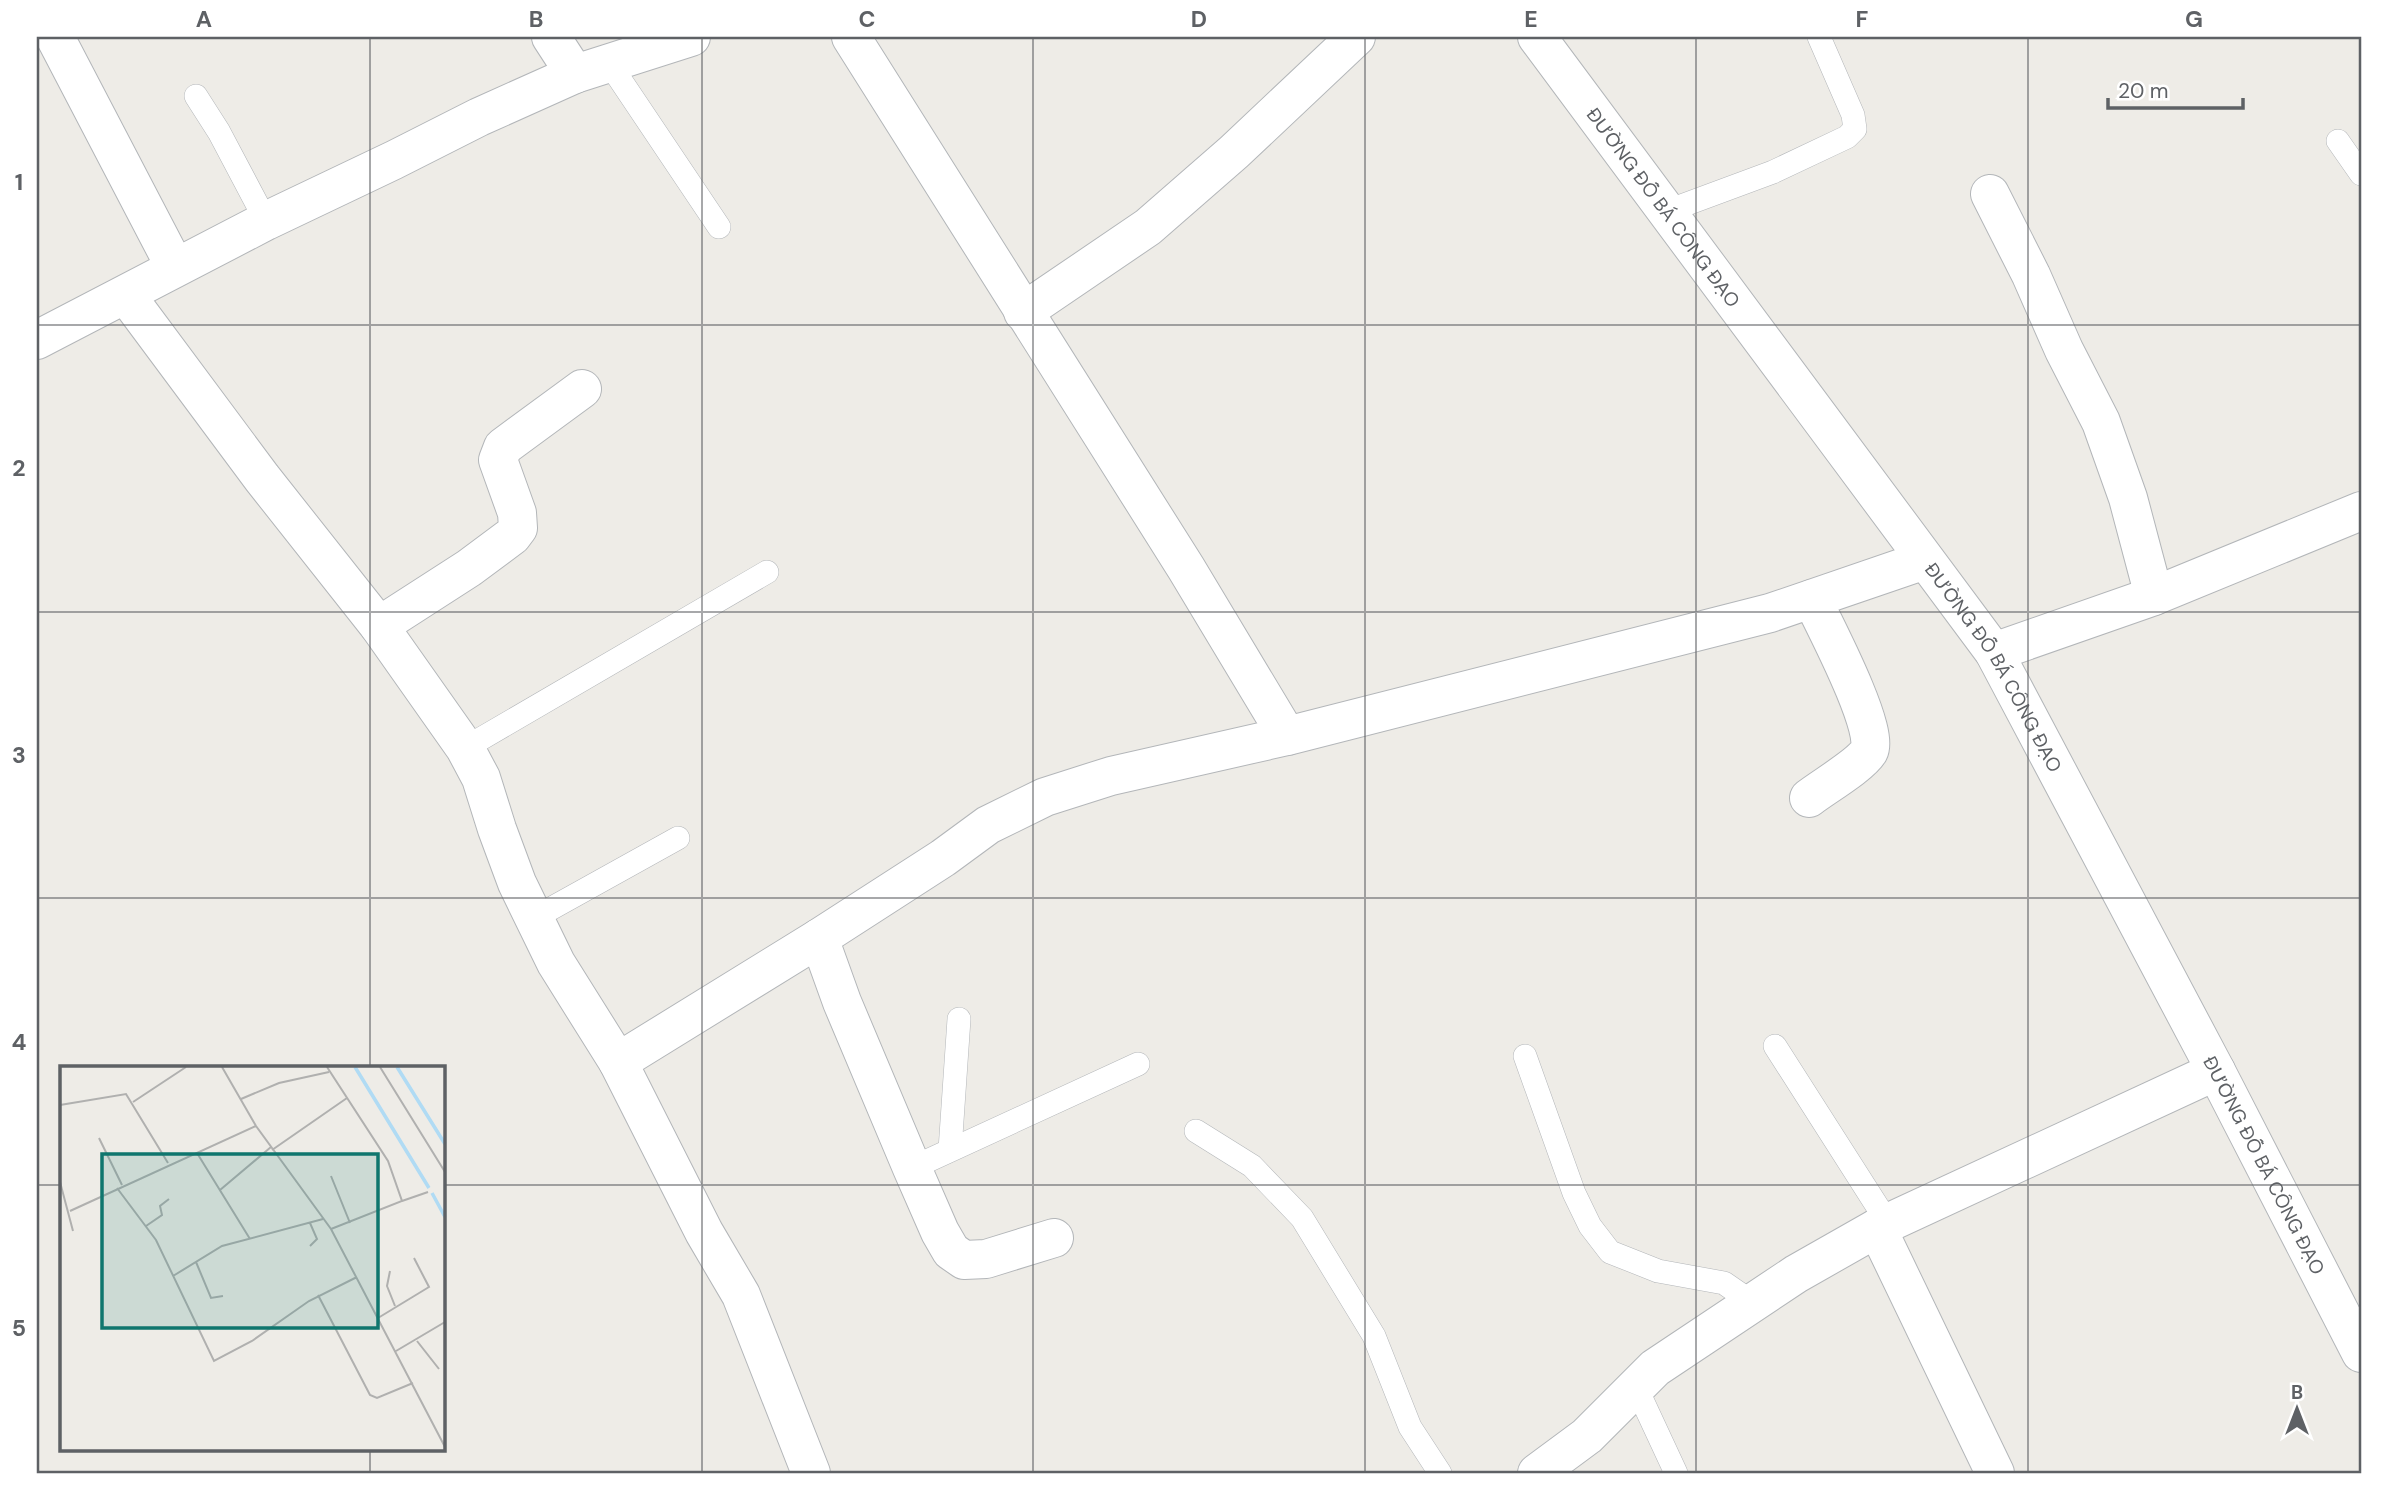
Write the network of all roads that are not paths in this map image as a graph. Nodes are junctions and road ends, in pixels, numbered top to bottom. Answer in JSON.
{"nodes":[{"id":1,"x":55,"y":37,"type":"edge"},
{"id":2,"x":551,"y":37,"type":"edge"},
{"id":3,"x":691,"y":37,"type":"edge"},
{"id":4,"x":851,"y":37,"type":"edge"},
{"id":5,"x":1356,"y":37,"type":"edge"},
{"id":6,"x":1537,"y":37,"type":"edge"},
{"id":7,"x":1819,"y":37,"type":"edge"},
{"id":8,"x":592,"y":69,"type":"junction"},
{"id":9,"x":196,"y":96,"type":"dead end"},
{"id":10,"x":2338,"y":141,"type":"dead end"},
{"id":11,"x":2361,"y":174,"type":"edge"},
{"id":12,"x":1990,"y":194,"type":"dead end"},
{"id":13,"x":1665,"y":212,"type":"junction"},
{"id":14,"x":266,"y":220,"type":"junction"},
{"id":15,"x":719,"y":226,"type":"dead end"},
{"id":16,"x":176,"y":267,"type":"junction"},
{"id":17,"x":126,"y":295,"type":"junction"},
{"id":18,"x":1023,"y":312,"type":"junction"},
{"id":19,"x":37,"y":340,"type":"edge"},
{"id":20,"x":582,"y":389,"type":"dead end"},
{"id":21,"x":2361,"y":511,"type":"edge"},
{"id":22,"x":1925,"y":560,"type":"junction"},
{"id":23,"x":768,"y":572,"type":"dead end"},
{"id":24,"x":2154,"y":596,"type":"junction"},
{"id":25,"x":1812,"y":599,"type":"junction"},
{"id":26,"x":379,"y":626,"type":"junction"},
{"id":27,"x":1994,"y":652,"type":"junction"},
{"id":28,"x":1287,"y":736,"type":"junction"},
{"id":29,"x":465,"y":748,"type":"junction"},
{"id":30,"x":1809,"y":798,"type":"dead end"},
{"id":31,"x":678,"y":838,"type":"dead end"},
{"id":32,"x":534,"y":918,"type":"junction"},
{"id":33,"x":819,"y":938,"type":"junction"},
{"id":34,"x":959,"y":1019,"type":"dead end"},
{"id":35,"x":1775,"y":1046,"type":"dead end"},
{"id":36,"x":1525,"y":1056,"type":"dead end"},
{"id":37,"x":618,"y":1062,"type":"junction"},
{"id":38,"x":1138,"y":1064,"type":"dead end"},
{"id":39,"x":2216,"y":1071,"type":"junction"},
{"id":40,"x":1196,"y":1131,"type":"dead end"},
{"id":41,"x":950,"y":1150,"type":"junction"},
{"id":42,"x":912,"y":1168,"type":"junction"},
{"id":43,"x":1882,"y":1225,"type":"junction"},
{"id":44,"x":1054,"y":1238,"type":"dead end"},
{"id":45,"x":1753,"y":1303,"type":"junction"},
{"id":46,"x":2361,"y":1353,"type":"edge"},
{"id":47,"x":1636,"y":1387,"type":"junction"},
{"id":48,"x":811,"y":1473,"type":"edge"},
{"id":49,"x":1440,"y":1473,"type":"edge"},
{"id":50,"x":1537,"y":1473,"type":"edge"},
{"id":51,"x":1676,"y":1473,"type":"edge"},
{"id":52,"x":1995,"y":1473,"type":"edge"}],
"edges":[{"from":1,"to":16,"type":"street"},
{"from":2,"to":8,"type":"street"},
{"from":3,"to":8,"type":"street"},
{"from":4,"to":18,"type":"street"},
{"from":5,"to":18,"type":"street"},
{"from":6,"to":13,"type":"street","name":"ĐƯỜNG ĐỖ BÁ CÔNG ĐẠO"},
{"from":7,"to":13,"type":"lane"},
{"from":8,"to":14,"type":"street"},
{"from":8,"to":15,"type":"lane"},
{"from":9,"to":14,"type":"lane"},
{"from":10,"to":11,"type":"lane"},
{"from":12,"to":24,"type":"street"},
{"from":13,"to":22,"type":"street","name":"ĐƯỜNG ĐỖ BÁ CÔNG ĐẠO"},
{"from":14,"to":16,"type":"street"},
{"from":16,"to":17,"type":"street"},
{"from":17,"to":19,"type":"street"},
{"from":17,"to":26,"type":"street"},
{"from":18,"to":28,"type":"street"},
{"from":20,"to":26,"type":"street"},
{"from":21,"to":24,"type":"street"},
{"from":22,"to":25,"type":"street"},
{"from":22,"to":27,"type":"street","name":"ĐƯỜNG ĐỖ BÁ CÔNG ĐẠO"},
{"from":23,"to":29,"type":"lane"},
{"from":24,"to":27,"type":"street"},
{"from":25,"to":28,"type":"street"},
{"from":25,"to":30,"type":"street"},
{"from":26,"to":29,"type":"street"},
{"from":27,"to":39,"type":"street","name":"ĐƯỜNG ĐỖ BÁ CÔNG ĐẠO"},
{"from":28,"to":33,"type":"street"},
{"from":29,"to":32,"type":"street"},
{"from":31,"to":32,"type":"lane"},
{"from":32,"to":37,"type":"street"},
{"from":33,"to":37,"type":"street"},
{"from":33,"to":42,"type":"street"},
{"from":34,"to":41,"type":"lane"},
{"from":35,"to":43,"type":"lane"},
{"from":36,"to":45,"type":"lane"},
{"from":37,"to":48,"type":"street"},
{"from":38,"to":41,"type":"lane"},
{"from":39,"to":43,"type":"street"},
{"from":39,"to":46,"type":"street","name":"ĐƯỜNG ĐỖ BÁ CÔNG ĐẠO"},
{"from":40,"to":49,"type":"lane"},
{"from":41,"to":42,"type":"lane"},
{"from":42,"to":44,"type":"street"},
{"from":43,"to":45,"type":"street"},
{"from":43,"to":52,"type":"street"},
{"from":45,"to":47,"type":"street"},
{"from":47,"to":50,"type":"street"},
{"from":47,"to":51,"type":"lane"}]}
